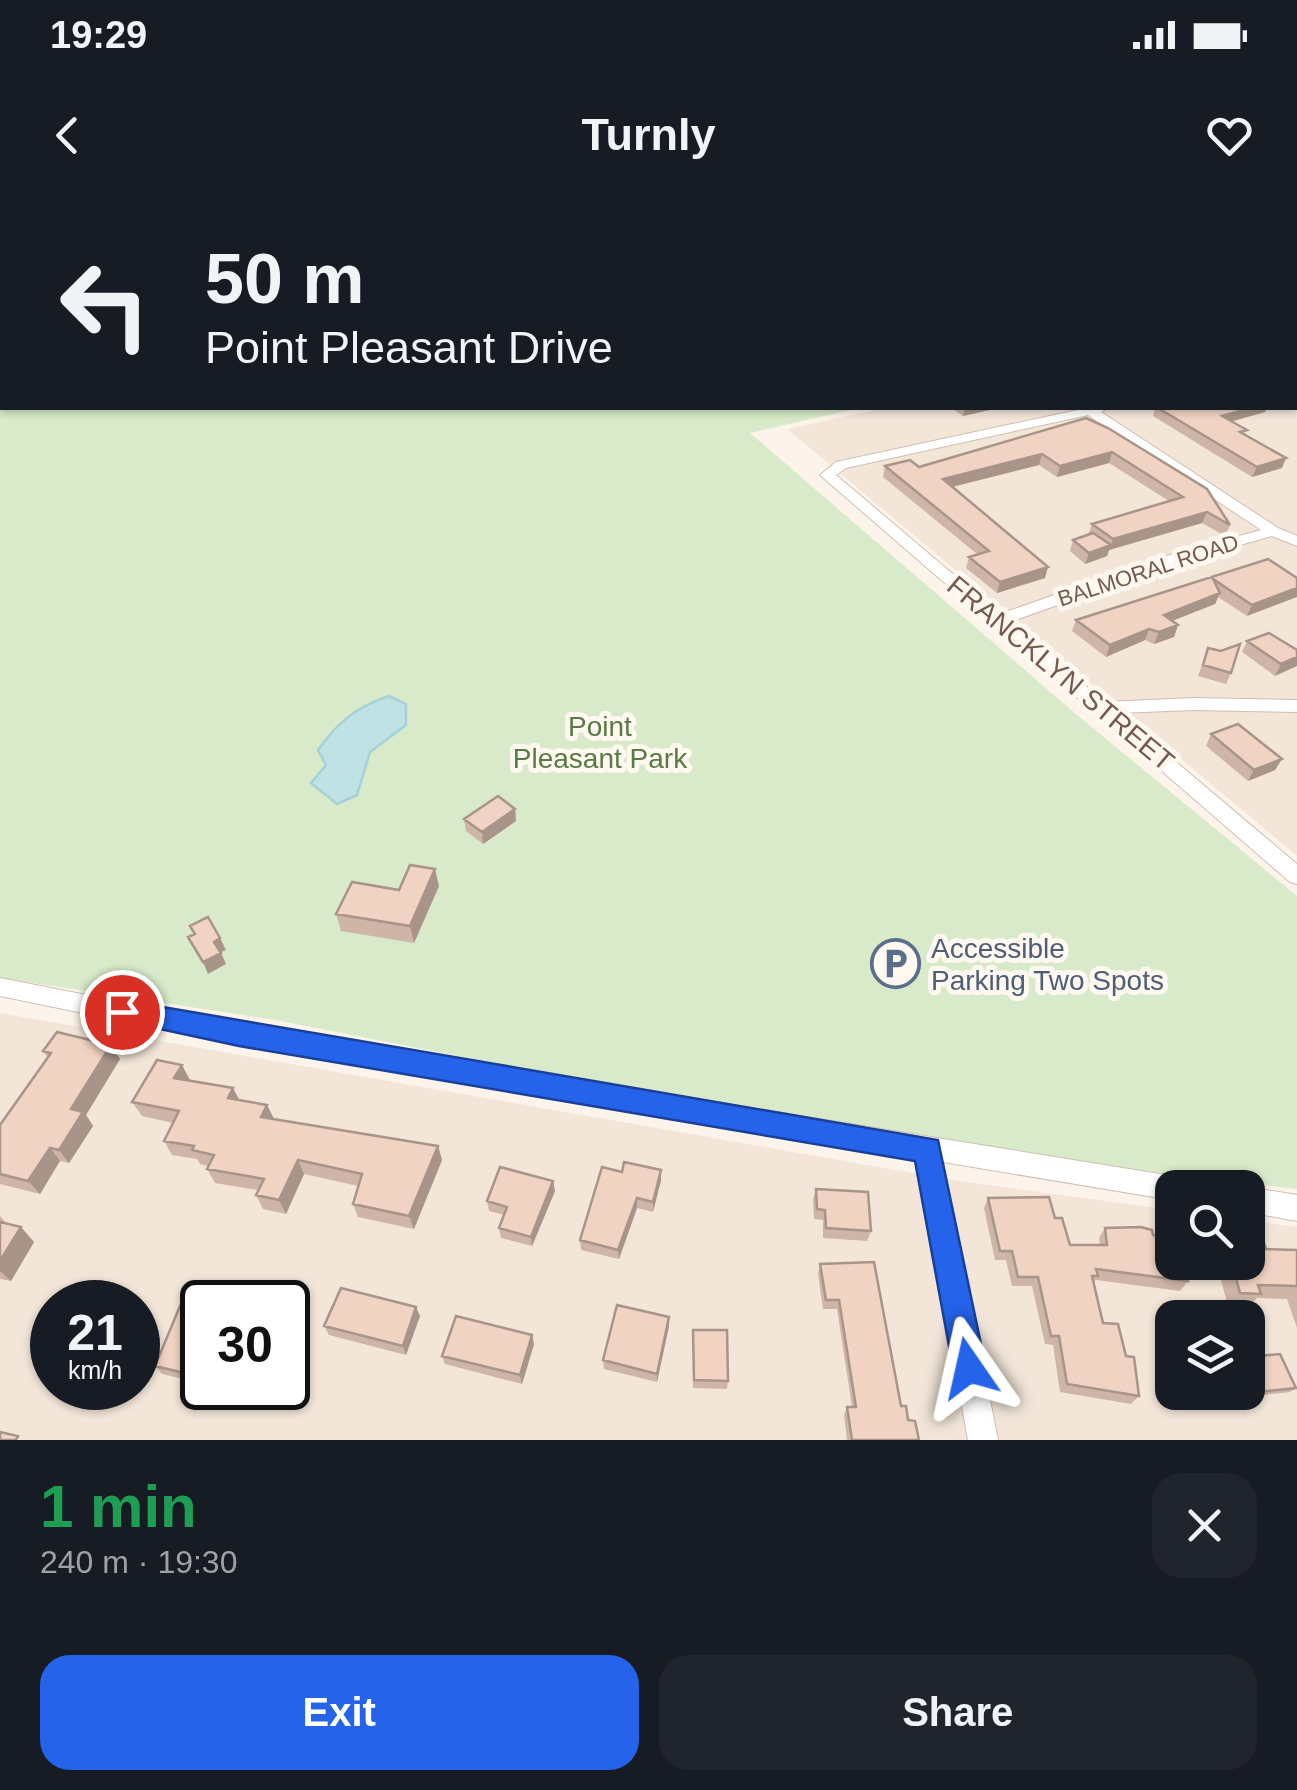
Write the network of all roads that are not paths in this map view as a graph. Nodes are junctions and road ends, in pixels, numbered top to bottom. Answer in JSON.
{"nodes":[{"id":1,"x":1092,"y":410,"type":"edge"},
{"id":2,"x":1097,"y":410,"type":"edge"},
{"id":3,"x":1273,"y":531,"type":"junction"},
{"id":4,"x":1297,"y":541,"type":"edge"},
{"id":5,"x":999,"y":620,"type":"junction"},
{"id":6,"x":1297,"y":706,"type":"edge"},
{"id":7,"x":1104,"y":708,"type":"junction"},
{"id":8,"x":1297,"y":876,"type":"edge"},
{"id":9,"x":2,"y":991,"type":"edge"},
{"id":10,"x":928,"y":1150,"type":"junction"},
{"id":11,"x":1155,"y":1185,"type":"edge"},
{"id":12,"x":1265,"y":1203,"type":"edge"},
{"id":13,"x":1297,"y":1208,"type":"edge"},
{"id":14,"x":983,"y":1440,"type":"edge"}],
"edges":[{"from":1,"to":5,"type":"street","name":"FRANCKLYN STREET"},
{"from":2,"to":3,"type":"street"},
{"from":3,"to":4,"type":"street","name":"BALMORAL ROAD"},
{"from":3,"to":5,"type":"street","name":"BALMORAL ROAD"},
{"from":5,"to":7,"type":"street","name":"FRANCKLYN STREET"},
{"from":6,"to":7,"type":"street"},
{"from":7,"to":8,"type":"street","name":"FRANCKLYN STREET"},
{"from":9,"to":10,"type":"street"},
{"from":10,"to":11,"type":"street"},
{"from":10,"to":14,"type":"street"},
{"from":12,"to":13,"type":"street"}]}
